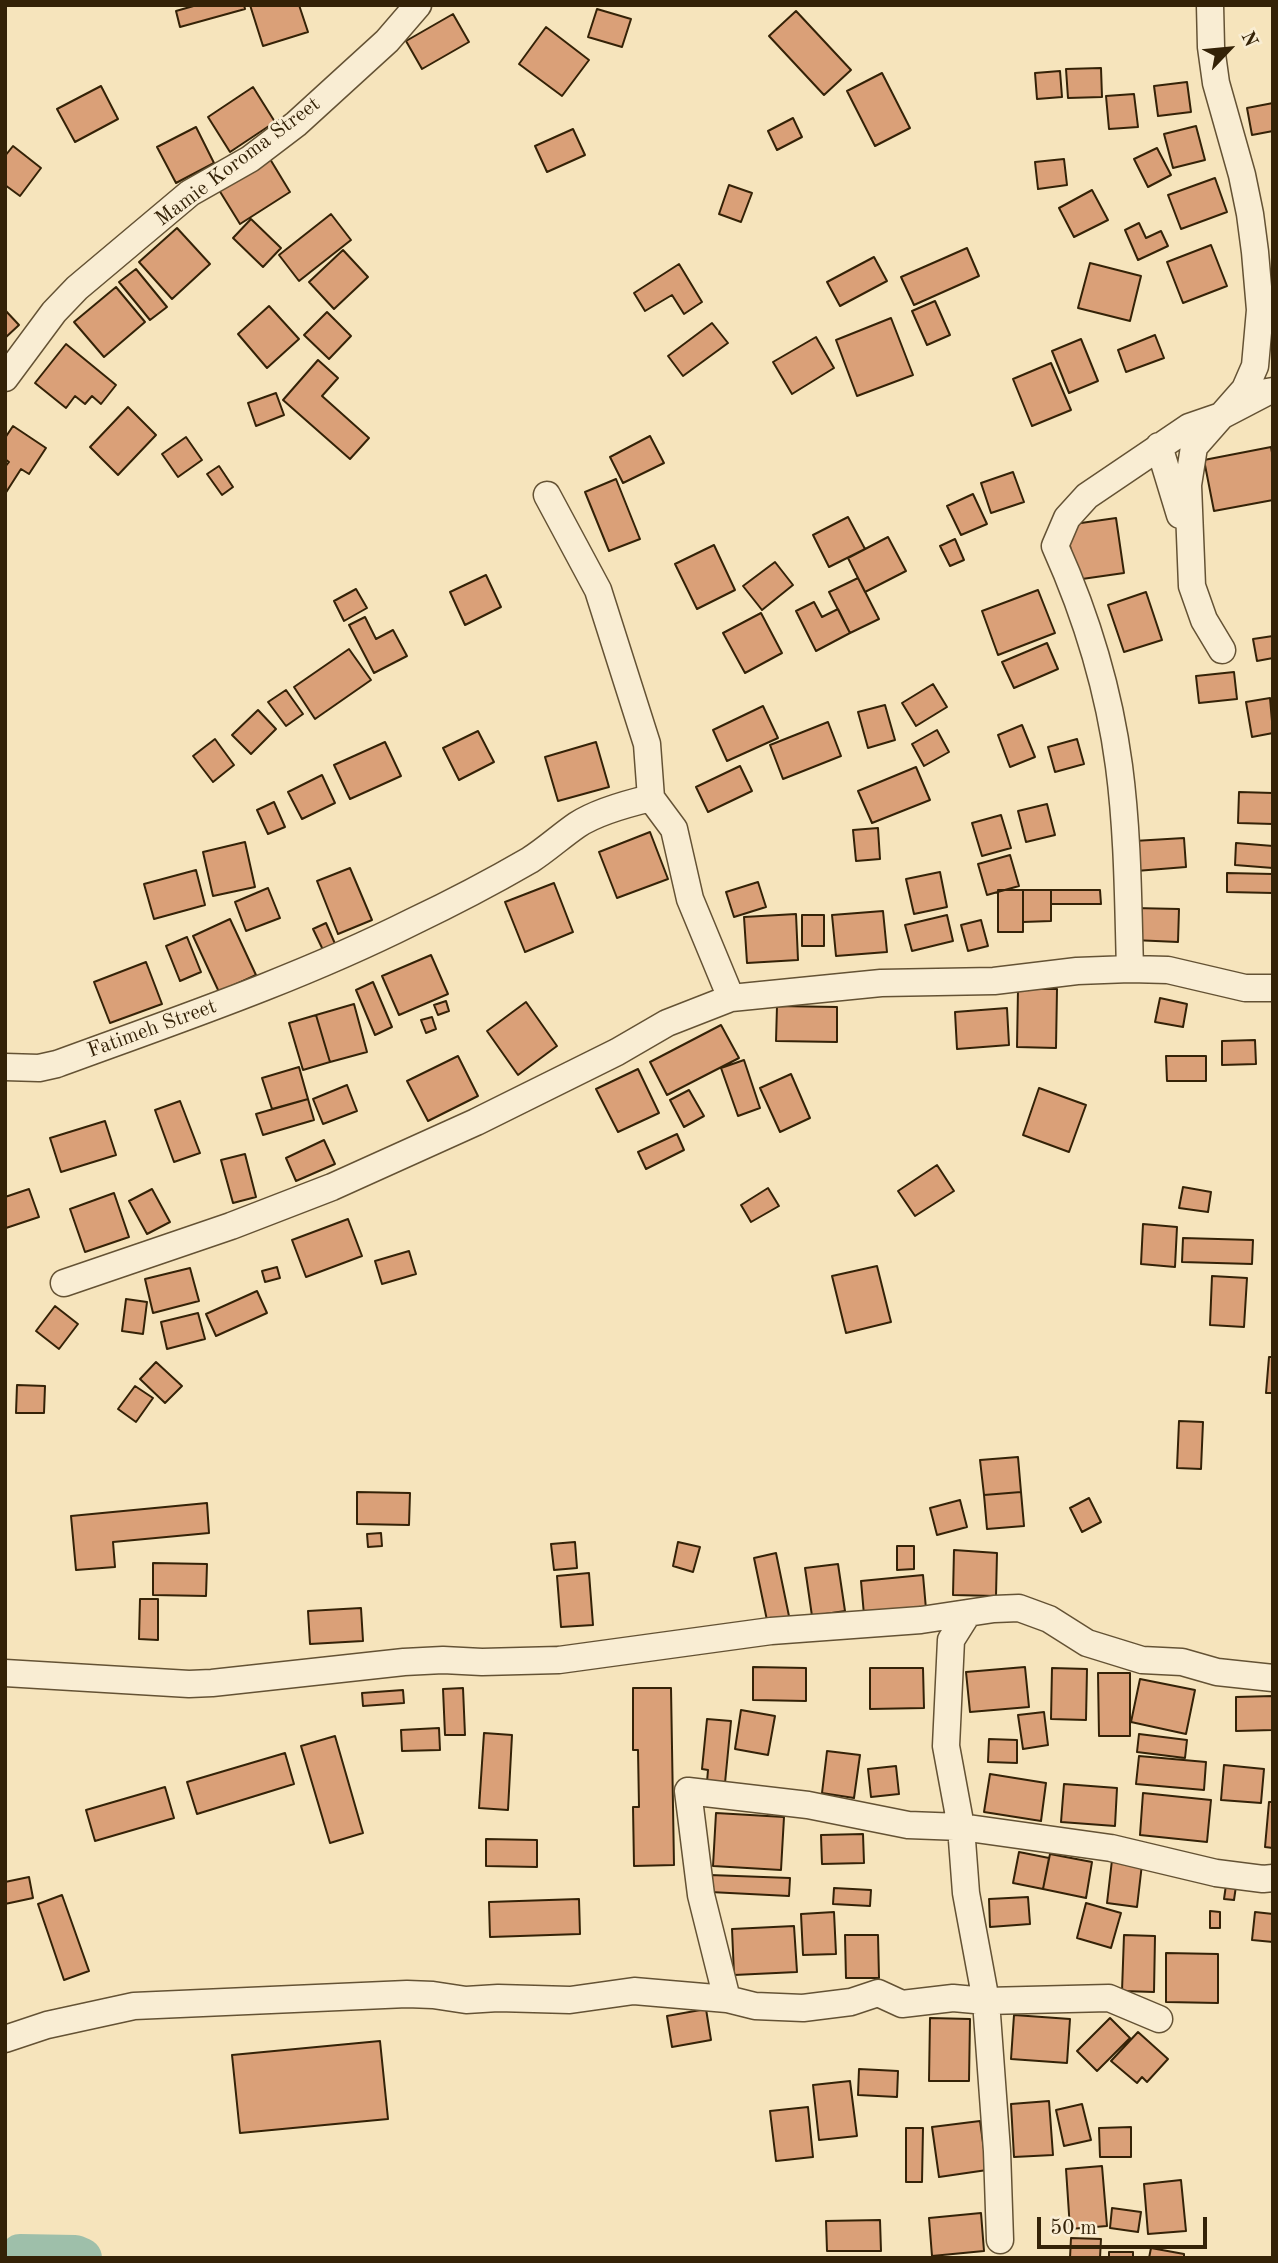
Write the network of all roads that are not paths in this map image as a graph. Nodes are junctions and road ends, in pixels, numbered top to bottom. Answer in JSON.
{"nodes":[{"id":1,"x":418,"y":5,"type":"edge"},
{"id":2,"x":1210,"y":5,"type":"edge"},
{"id":3,"x":5,"y":378,"type":"edge"},
{"id":4,"x":1273,"y":391,"type":"edge"},
{"id":5,"x":1221,"y":416,"type":"junction"},
{"id":6,"x":1159,"y":446,"type":"junction"},
{"id":7,"x":547,"y":495,"type":"dead end"},
{"id":8,"x":1190,"y":550,"type":"junction"},
{"id":9,"x":1222,"y":650,"type":"dead end"},
{"id":10,"x":651,"y":798,"type":"junction"},
{"id":11,"x":1129,"y":969,"type":"junction"},
{"id":12,"x":1273,"y":988,"type":"edge"},
{"id":13,"x":731,"y":998,"type":"junction"},
{"id":14,"x":5,"y":1067,"type":"edge"},
{"id":15,"x":64,"y":1283,"type":"dead end"},
{"id":16,"x":968,"y":1613,"type":"junction"},
{"id":17,"x":5,"y":1673,"type":"edge"},
{"id":18,"x":1273,"y":1678,"type":"edge"},
{"id":19,"x":961,"y":1827,"type":"junction"},
{"id":20,"x":1273,"y":1878,"type":"edge"},
{"id":21,"x":727,"y":1999,"type":"junction"},
{"id":22,"x":986,"y":2001,"type":"junction"},
{"id":23,"x":1159,"y":2019,"type":"dead end"},
{"id":24,"x":5,"y":2039,"type":"edge"},
{"id":25,"x":1000,"y":2240,"type":"dead end"}],
"edges":[{"from":1,"to":3,"type":"street","name":"Mamie Koroma Street"},
{"from":2,"to":5,"type":"street"},
{"from":4,"to":5,"type":"street"},
{"from":5,"to":6,"type":"street"},
{"from":5,"to":8,"type":"street"},
{"from":6,"to":8,"type":"street"},
{"from":6,"to":11,"type":"street"},
{"from":7,"to":10,"type":"street"},
{"from":8,"to":9,"type":"street"},
{"from":10,"to":13,"type":"street"},
{"from":10,"to":14,"type":"street","name":"Fatimeh Street"},
{"from":11,"to":12,"type":"street"},
{"from":11,"to":13,"type":"street"},
{"from":13,"to":15,"type":"street"},
{"from":16,"to":17,"type":"street"},
{"from":16,"to":18,"type":"street"},
{"from":16,"to":19,"type":"street"},
{"from":19,"to":20,"type":"street"},
{"from":19,"to":21,"type":"street"},
{"from":19,"to":22,"type":"street"},
{"from":21,"to":22,"type":"street"},
{"from":21,"to":24,"type":"street"},
{"from":22,"to":23,"type":"street"},
{"from":22,"to":25,"type":"street"}]}
